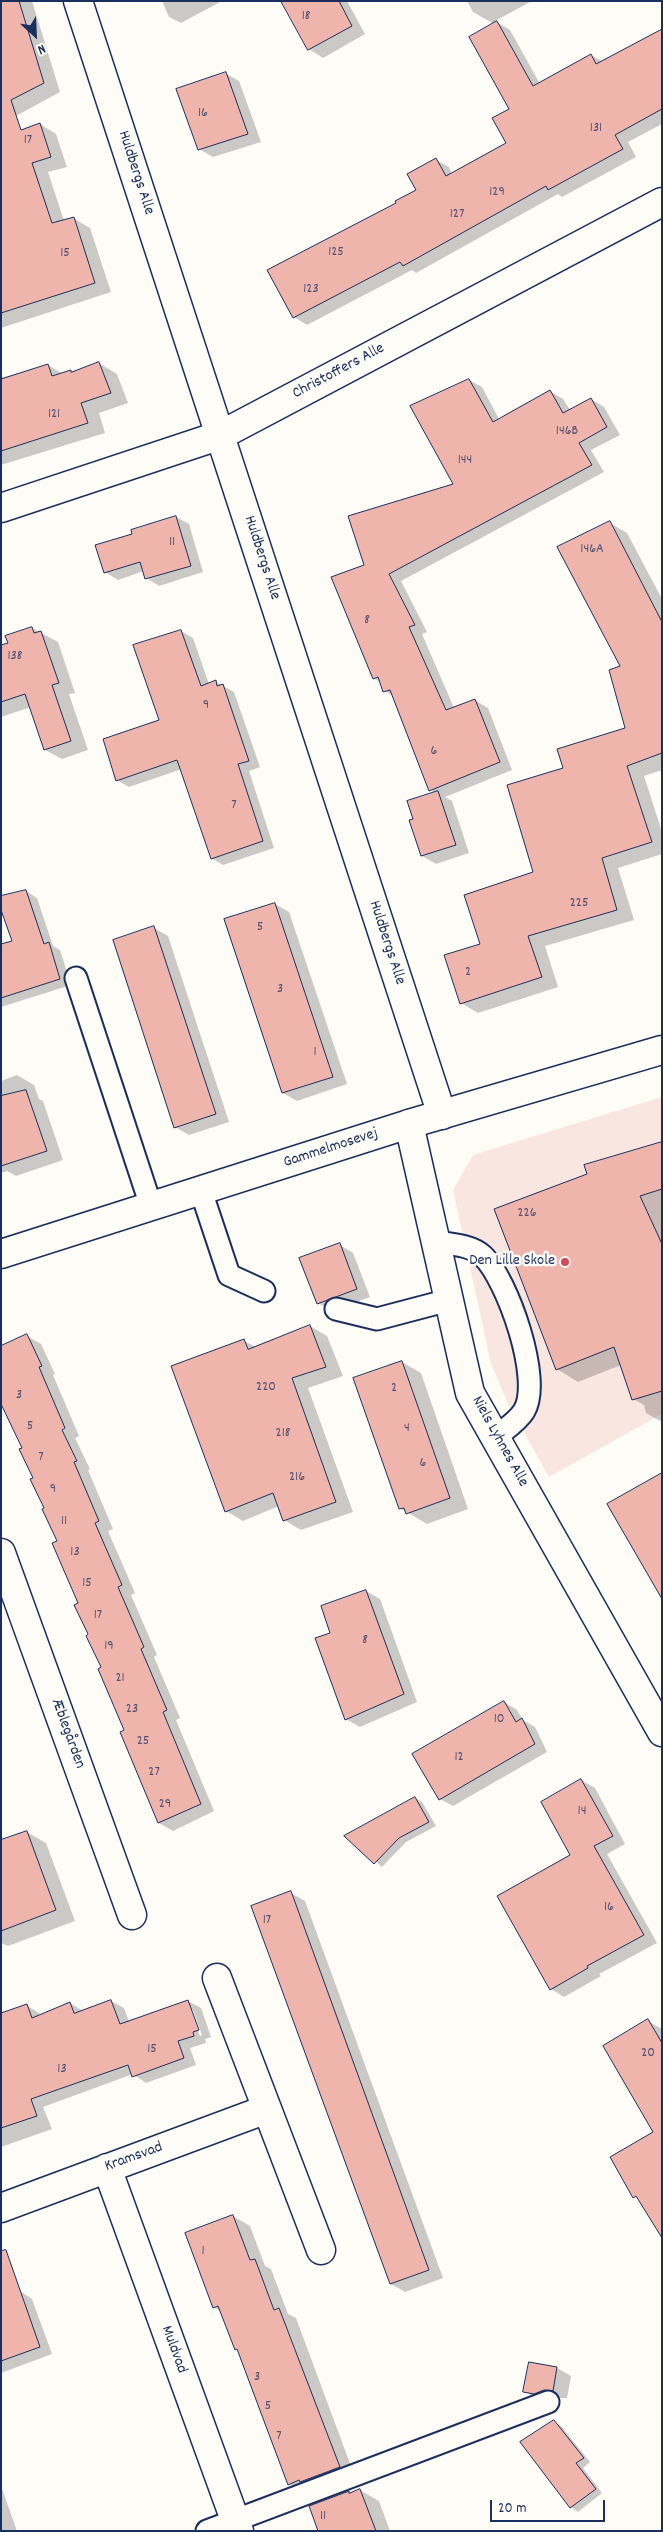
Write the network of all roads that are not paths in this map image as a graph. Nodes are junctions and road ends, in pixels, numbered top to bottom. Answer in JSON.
{"nodes":[{"id":1,"x":78,"y":1,"type":"edge"},
{"id":2,"x":662,"y":202,"type":"edge"},
{"id":3,"x":221,"y":435,"type":"junction"},
{"id":4,"x":1,"y":508,"type":"edge"},
{"id":5,"x":76,"y":978,"type":"dead end"},
{"id":6,"x":662,"y":1050,"type":"edge"},
{"id":7,"x":442,"y":1115,"type":"junction"},
{"id":8,"x":409,"y":1124,"type":"junction"},
{"id":9,"x":201,"y":1191,"type":"junction"},
{"id":10,"x":151,"y":1206,"type":"junction"},
{"id":11,"x":436,"y":1242,"type":"junction"},
{"id":12,"x":1,"y":1254,"type":"edge"},
{"id":13,"x":264,"y":1291,"type":"dead end"},
{"id":14,"x":449,"y":1300,"type":"junction"},
{"id":15,"x":336,"y":1309,"type":"dead end"},
{"id":16,"x":496,"y":1437,"type":"junction"},
{"id":17,"x":1,"y":1553,"type":"edge"},
{"id":18,"x":662,"y":1732,"type":"edge"},
{"id":19,"x":132,"y":1915,"type":"dead end"},
{"id":20,"x":218,"y":1978,"type":"dead end"},
{"id":21,"x":267,"y":2109,"type":"junction"},
{"id":22,"x":107,"y":2168,"type":"junction"},
{"id":23,"x":1,"y":2208,"type":"edge"},
{"id":24,"x":321,"y":2250,"type":"dead end"},
{"id":25,"x":548,"y":2402,"type":"dead end"},
{"id":26,"x":237,"y":2526,"type":"edge"},
{"id":27,"x":207,"y":2531,"type":"edge"}],
"edges":[{"from":1,"to":3,"type":"street","name":"Huldbergs Alle"},
{"from":2,"to":3,"type":"street","name":"Christoffers Alle"},
{"from":3,"to":4,"type":"street","name":"Christoffers Alle"},
{"from":3,"to":7,"type":"street","name":"Huldbergs Alle"},
{"from":5,"to":10,"type":"lane"},
{"from":6,"to":7,"type":"street","name":"Gammelmosevej"},
{"from":7,"to":8,"type":"street","name":"Gammelmosevej"},
{"from":8,"to":9,"type":"street","name":"Gammelmosevej"},
{"from":8,"to":11,"type":"street","name":"Niels Lyhnes Alle"},
{"from":9,"to":10,"type":"street","name":"Gammelmosevej"},
{"from":9,"to":13,"type":"lane"},
{"from":10,"to":12,"type":"street","name":"Gammelmosevej"},
{"from":11,"to":14,"type":"street","name":"Niels Lyhnes Alle"},
{"from":11,"to":16,"type":"lane"},
{"from":14,"to":15,"type":"lane"},
{"from":14,"to":16,"type":"street","name":"Niels Lyhnes Alle"},
{"from":16,"to":18,"type":"street","name":"Niels Lyhnes Alle"},
{"from":17,"to":19,"type":"street","name":"Æblegården"},
{"from":20,"to":21,"type":"street"},
{"from":21,"to":22,"type":"street","name":"Kramsvad"},
{"from":21,"to":24,"type":"street"},
{"from":22,"to":23,"type":"street","name":"Kramsvad"},
{"from":22,"to":26,"type":"street","name":"Muldvad"},
{"from":25,"to":26,"type":"lane"},
{"from":26,"to":27,"type":"lane"}]}
